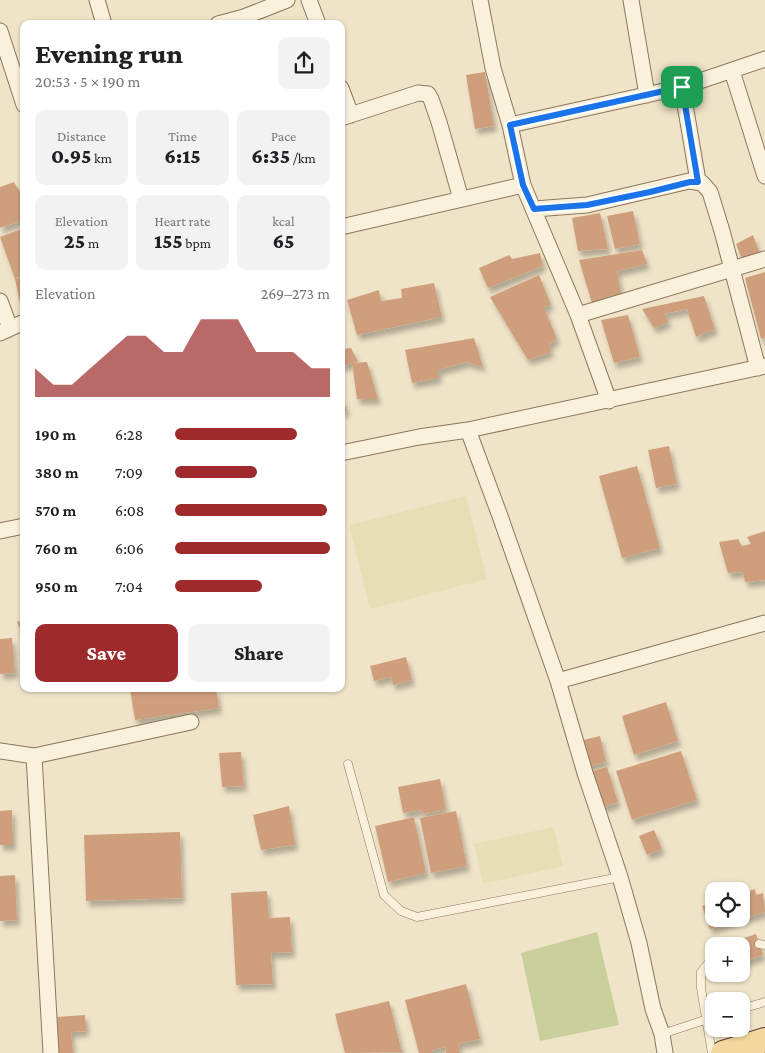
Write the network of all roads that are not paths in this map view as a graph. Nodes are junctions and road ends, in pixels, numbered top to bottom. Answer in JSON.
{"nodes":[{"id":1,"x":97,"y":0,"type":"edge"},
{"id":2,"x":287,"y":0,"type":"edge"},
{"id":3,"x":309,"y":0,"type":"edge"},
{"id":4,"x":480,"y":0,"type":"edge"},
{"id":5,"x":631,"y":0,"type":"edge"},
{"id":6,"x":103,"y":20,"type":"edge"},
{"id":7,"x":233,"y":20,"type":"edge"},
{"id":8,"x":316,"y":20,"type":"edge"},
{"id":9,"x":0,"y":31,"type":"edge"},
{"id":10,"x":765,"y":59,"type":"edge"},
{"id":11,"x":732,"y":71,"type":"junction"},
{"id":12,"x":19,"y":78,"type":"edge"},
{"id":13,"x":682,"y":87,"type":"junction"},
{"id":14,"x":647,"y":95,"type":"junction"},
{"id":15,"x":346,"y":116,"type":"edge"},
{"id":16,"x":510,"y":125,"type":"junction"},
{"id":17,"x":765,"y":176,"type":"edge"},
{"id":18,"x":698,"y":182,"type":"junction"},
{"id":19,"x":523,"y":185,"type":"junction"},
{"id":20,"x":461,"y":199,"type":"junction"},
{"id":21,"x":534,"y":209,"type":"junction"},
{"id":22,"x":345,"y":226,"type":"edge"},
{"id":23,"x":765,"y":259,"type":"edge"},
{"id":24,"x":732,"y":268,"type":"junction"},
{"id":25,"x":0,"y":301,"type":"edge"},
{"id":26,"x":578,"y":314,"type":"junction"},
{"id":27,"x":11,"y":328,"type":"edge"},
{"id":28,"x":761,"y":367,"type":"edge"},
{"id":29,"x":609,"y":401,"type":"junction"},
{"id":30,"x":468,"y":430,"type":"junction"},
{"id":31,"x":345,"y":452,"type":"edge"},
{"id":32,"x":20,"y":527,"type":"edge"},
{"id":33,"x":0,"y":531,"type":"edge"},
{"id":34,"x":765,"y":623,"type":"edge"},
{"id":35,"x":558,"y":680,"type":"junction"},
{"id":36,"x":192,"y":722,"type":"dead end"},
{"id":37,"x":0,"y":751,"type":"edge"},
{"id":38,"x":34,"y":756,"type":"junction"},
{"id":39,"x":348,"y":764,"type":"dead end"},
{"id":40,"x":620,"y":877,"type":"junction"},
{"id":41,"x":705,"y":967,"type":"edge"},
{"id":42,"x":705,"y":1002,"type":"edge"},
{"id":43,"x":765,"y":1002,"type":"edge"},
{"id":44,"x":750,"y":1006,"type":"edge"},
{"id":45,"x":705,"y":1021,"type":"edge"},
{"id":46,"x":662,"y":1034,"type":"junction"},
{"id":47,"x":711,"y":1037,"type":"edge"},
{"id":48,"x":765,"y":1040,"type":"edge"},
{"id":49,"x":51,"y":1053,"type":"edge"},
{"id":50,"x":665,"y":1053,"type":"edge"},
{"id":51,"x":712,"y":1053,"type":"edge"},
{"id":52,"x":723,"y":1053,"type":"edge"}],
"edges":[{"from":1,"to":6,"type":"street"},
{"from":2,"to":7,"type":"street"},
{"from":3,"to":8,"type":"street"},
{"from":4,"to":16,"type":"street"},
{"from":5,"to":14,"type":"street"},
{"from":9,"to":12,"type":"street"},
{"from":10,"to":11,"type":"street"},
{"from":11,"to":13,"type":"street"},
{"from":11,"to":17,"type":"street"},
{"from":13,"to":14,"type":"street"},
{"from":13,"to":18,"type":"street"},
{"from":14,"to":16,"type":"street"},
{"from":15,"to":20,"type":"street"},
{"from":16,"to":19,"type":"street"},
{"from":18,"to":21,"type":"street"},
{"from":18,"to":24,"type":"street"},
{"from":19,"to":20,"type":"street"},
{"from":19,"to":21,"type":"street"},
{"from":20,"to":22,"type":"street"},
{"from":21,"to":26,"type":"street"},
{"from":23,"to":24,"type":"street"},
{"from":24,"to":26,"type":"street"},
{"from":24,"to":28,"type":"street"},
{"from":25,"to":27,"type":"street"},
{"from":26,"to":29,"type":"street"},
{"from":28,"to":29,"type":"street"},
{"from":29,"to":30,"type":"street"},
{"from":30,"to":31,"type":"street"},
{"from":30,"to":35,"type":"street"},
{"from":32,"to":33,"type":"street"},
{"from":34,"to":35,"type":"street"},
{"from":35,"to":40,"type":"street"},
{"from":36,"to":38,"type":"street"},
{"from":37,"to":38,"type":"street"},
{"from":38,"to":49,"type":"street"},
{"from":39,"to":40,"type":"lane"},
{"from":40,"to":46,"type":"street"},
{"from":41,"to":42,"type":"lane"},
{"from":43,"to":44,"type":"lane"},
{"from":45,"to":46,"type":"lane"},
{"from":46,"to":50,"type":"street"},
{"from":47,"to":51,"type":"lane"},
{"from":48,"to":52,"type":"main road"}]}
